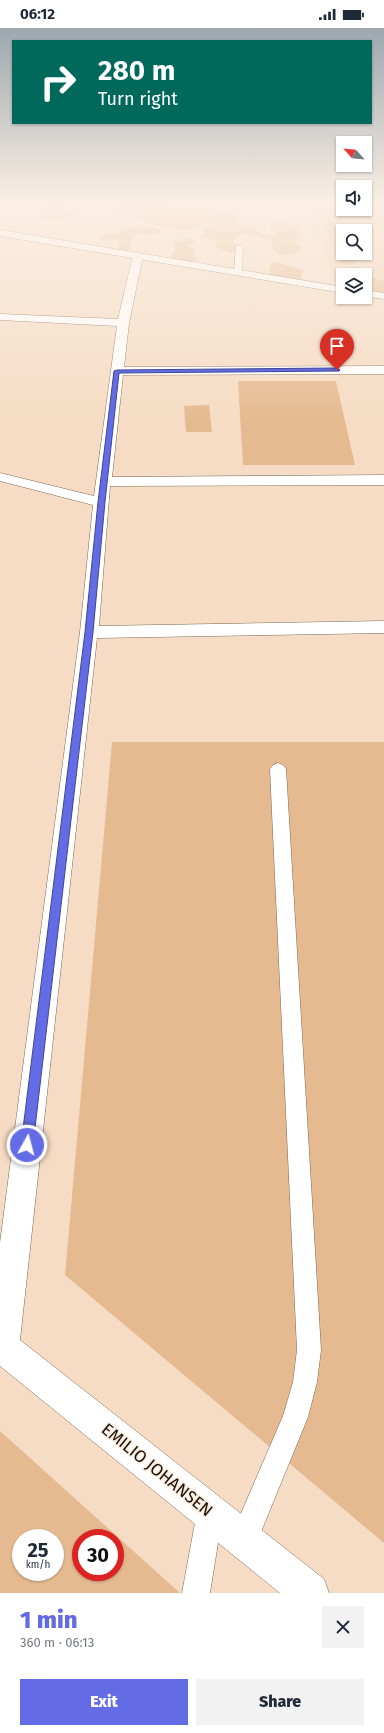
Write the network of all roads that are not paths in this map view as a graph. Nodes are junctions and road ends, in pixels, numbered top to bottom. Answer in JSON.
{"nodes":[{"id":1,"x":133,"y":276,"type":"edge"},
{"id":2,"x":257,"y":276,"type":"edge"},
{"id":3,"x":336,"y":289,"type":"edge"},
{"id":4,"x":372,"y":294,"type":"edge"},
{"id":5,"x":384,"y":296,"type":"edge"},
{"id":6,"x":0,"y":317,"type":"edge"},
{"id":7,"x":123,"y":323,"type":"junction"},
{"id":8,"x":384,"y":370,"type":"edge"},
{"id":9,"x":117,"y":371,"type":"junction"},
{"id":10,"x":0,"y":477,"type":"edge"},
{"id":11,"x":384,"y":480,"type":"edge"},
{"id":12,"x":103,"y":492,"type":"junction"},
{"id":13,"x":384,"y":627,"type":"edge"},
{"id":14,"x":89,"y":632,"type":"junction"},
{"id":15,"x":278,"y":769,"type":"dead end"},
{"id":16,"x":1,"y":1346,"type":"edge"},
{"id":17,"x":210,"y":1512,"type":"junction"},
{"id":18,"x":244,"y":1539,"type":"junction"},
{"id":19,"x":196,"y":1593,"type":"edge"},
{"id":20,"x":310,"y":1593,"type":"edge"}],
"edges":[{"from":1,"to":7,"type":"street"},
{"from":2,"to":3,"type":"street"},
{"from":4,"to":5,"type":"street"},
{"from":6,"to":7,"type":"street"},
{"from":7,"to":9,"type":"street"},
{"from":8,"to":9,"type":"street"},
{"from":9,"to":12,"type":"street"},
{"from":10,"to":12,"type":"street"},
{"from":11,"to":12,"type":"street"},
{"from":12,"to":14,"type":"street"},
{"from":13,"to":14,"type":"street"},
{"from":14,"to":16,"type":"street"},
{"from":15,"to":18,"type":"lane"},
{"from":16,"to":17,"type":"street","name":"EMILIO JOHANSEN"},
{"from":17,"to":18,"type":"street","name":"EMILIO JOHANSEN"},
{"from":17,"to":19,"type":"lane"},
{"from":18,"to":20,"type":"street","name":"EMILIO JOHANSEN"}]}
